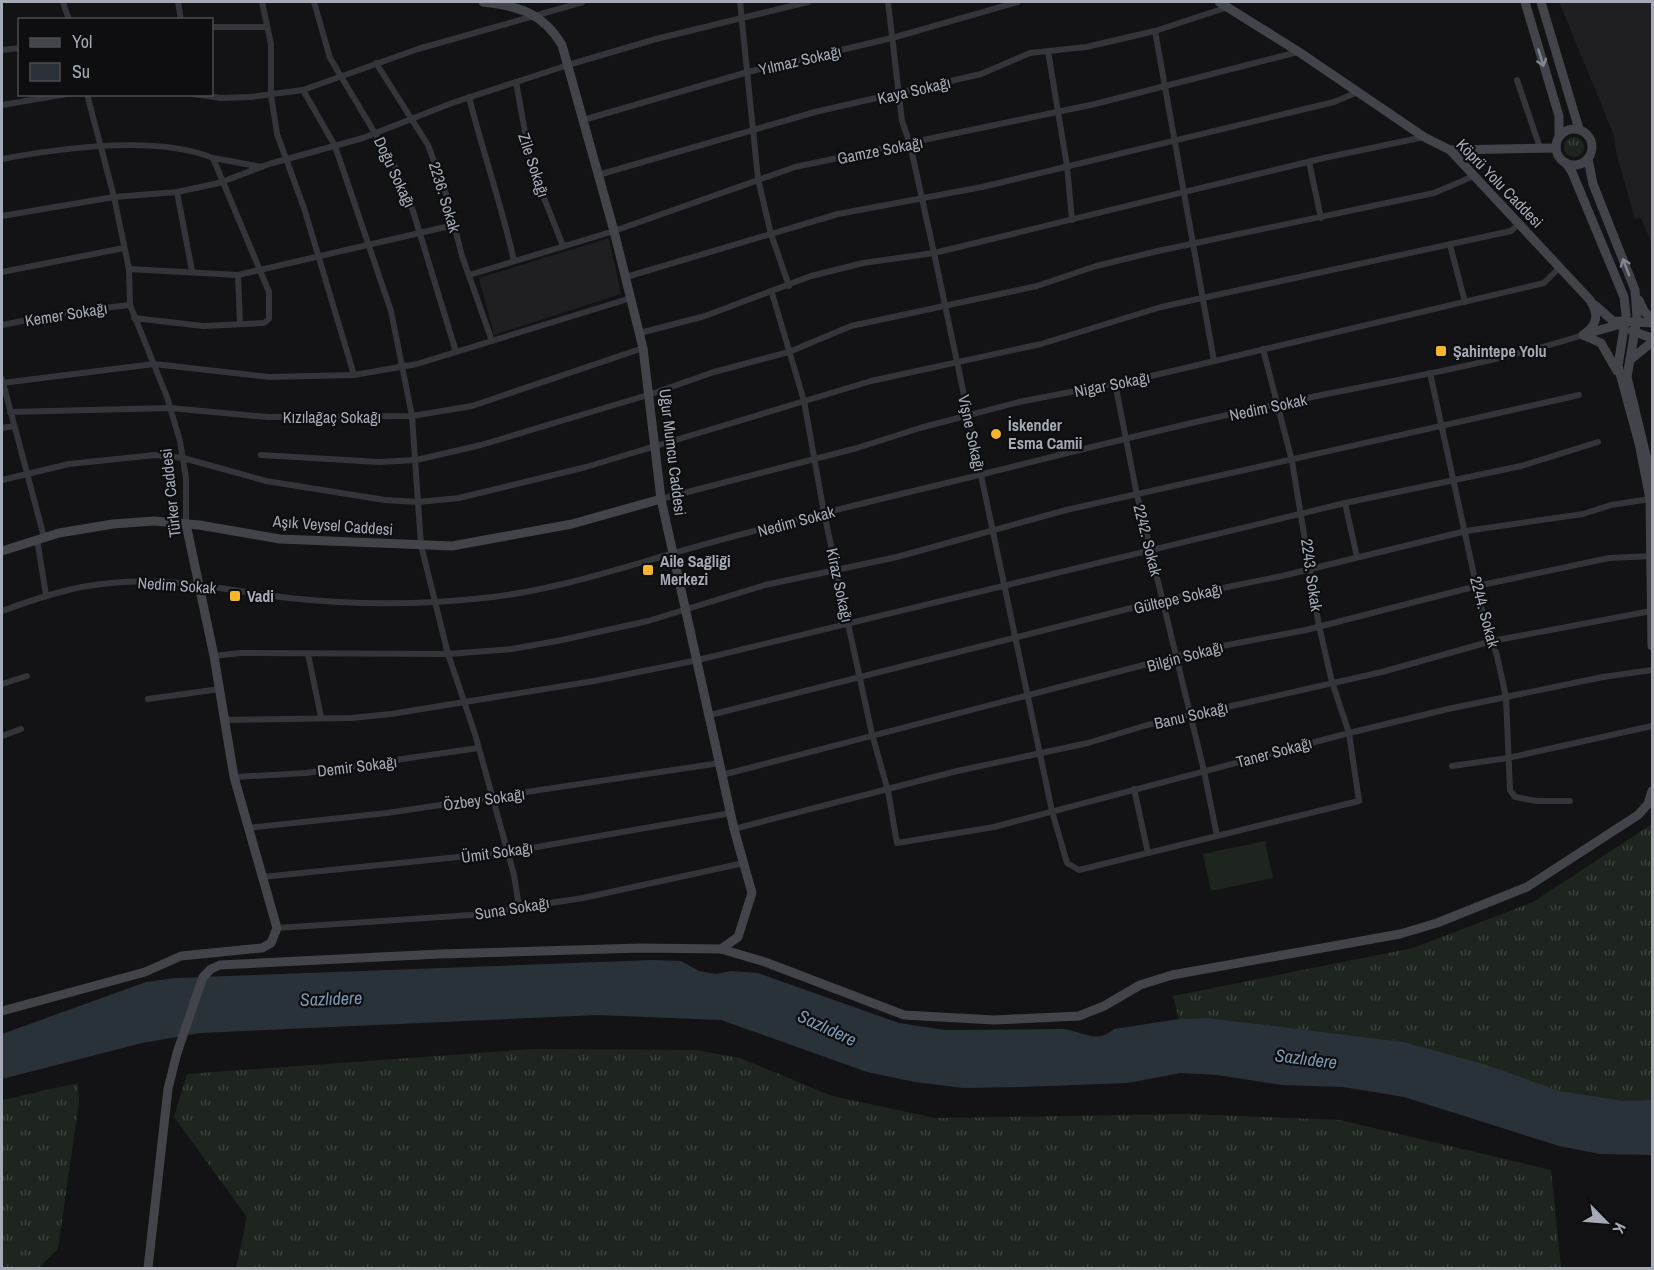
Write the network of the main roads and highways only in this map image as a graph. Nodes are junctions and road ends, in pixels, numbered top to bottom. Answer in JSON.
{"nodes":[{"id":1,"x":483,"y":2,"type":"edge"},
{"id":2,"x":1220,"y":2,"type":"edge"},
{"id":3,"x":1525,"y":2,"type":"edge"},
{"id":4,"x":1541,"y":2,"type":"edge"},
{"id":5,"x":1579,"y":129,"type":"junction"},
{"id":6,"x":1559,"y":137,"type":"junction"},
{"id":7,"x":1556,"y":148,"type":"junction"},
{"id":8,"x":1450,"y":150,"type":"junction"},
{"id":9,"x":1588,"y":159,"type":"junction"},
{"id":10,"x":1566,"y":163,"type":"junction"},
{"id":11,"x":1635,"y":290,"type":"junction"},
{"id":12,"x":1588,"y":296,"type":"junction"},
{"id":13,"x":1653,"y":322,"type":"edge"},
{"id":14,"x":1624,"y":323,"type":"junction"},
{"id":15,"x":1636,"y":328,"type":"junction"},
{"id":16,"x":1583,"y":335,"type":"junction"},
{"id":17,"x":1653,"y":340,"type":"edge"},
{"id":18,"x":1630,"y":360,"type":"junction"},
{"id":19,"x":1619,"y":376,"type":"junction"},
{"id":20,"x":1653,"y":480,"type":"edge"},
{"id":21,"x":661,"y":499,"type":"junction"},
{"id":22,"x":186,"y":524,"type":"junction"},
{"id":23,"x":2,"y":551,"type":"edge"},
{"id":24,"x":1652,"y":556,"type":"edge"},
{"id":25,"x":1651,"y":611,"type":"edge"},
{"id":26,"x":1653,"y":646,"type":"edge"},
{"id":27,"x":1653,"y":791,"type":"edge"},
{"id":28,"x":721,"y":949,"type":"junction"},
{"id":29,"x":2,"y":1011,"type":"edge"},
{"id":30,"x":148,"y":1269,"type":"edge"}],
"edges":[{"from":1,"to":21,"type":"main road","name":"Uğur Mumcu Caddesi"},
{"from":2,"to":8,"type":"main road","name":"Köprü Yolu Caddesi"},
{"from":3,"to":6,"type":"main road","one_way":true},
{"from":4,"to":5,"type":"main road"},
{"from":5,"to":6,"type":"main road"},
{"from":5,"to":9,"type":"main road"},
{"from":6,"to":7,"type":"main road"},
{"from":7,"to":8,"type":"main road"},
{"from":7,"to":10,"type":"main road"},
{"from":8,"to":12,"type":"main road","name":"Köprü Yolu Caddesi"},
{"from":9,"to":10,"type":"main road"},
{"from":11,"to":9,"type":"main road","one_way":true},
{"from":10,"to":14,"type":"main road"},
{"from":11,"to":13,"type":"main road"},
{"from":11,"to":15,"type":"main road"},
{"from":12,"to":14,"type":"main road","name":"Köprü Yolu Caddesi"},
{"from":12,"to":16,"type":"main road"},
{"from":13,"to":15,"type":"main road"},
{"from":14,"to":15,"type":"main road","name":"Köprü Yolu Caddesi"},
{"from":14,"to":16,"type":"main road"},
{"from":14,"to":19,"type":"main road"},
{"from":15,"to":17,"type":"main road"},
{"from":15,"to":18,"type":"main road"},
{"from":16,"to":19,"type":"main road"},
{"from":17,"to":18,"type":"main road"},
{"from":18,"to":20,"type":"main road"},
{"from":19,"to":24,"type":"main road"},
{"from":21,"to":22,"type":"main road","name":"Aşık Veysel Caddesi"},
{"from":21,"to":28,"type":"main road","name":"Uğur Mumcu Caddesi"},
{"from":22,"to":23,"type":"main road","name":"Aşık Veysel Caddesi"},
{"from":22,"to":29,"type":"main road","name":"Türker Caddesi"},
{"from":24,"to":25,"type":"main road"},
{"from":25,"to":26,"type":"main road"},
{"from":27,"to":28,"type":"main road"},
{"from":28,"to":30,"type":"main road"}]}
